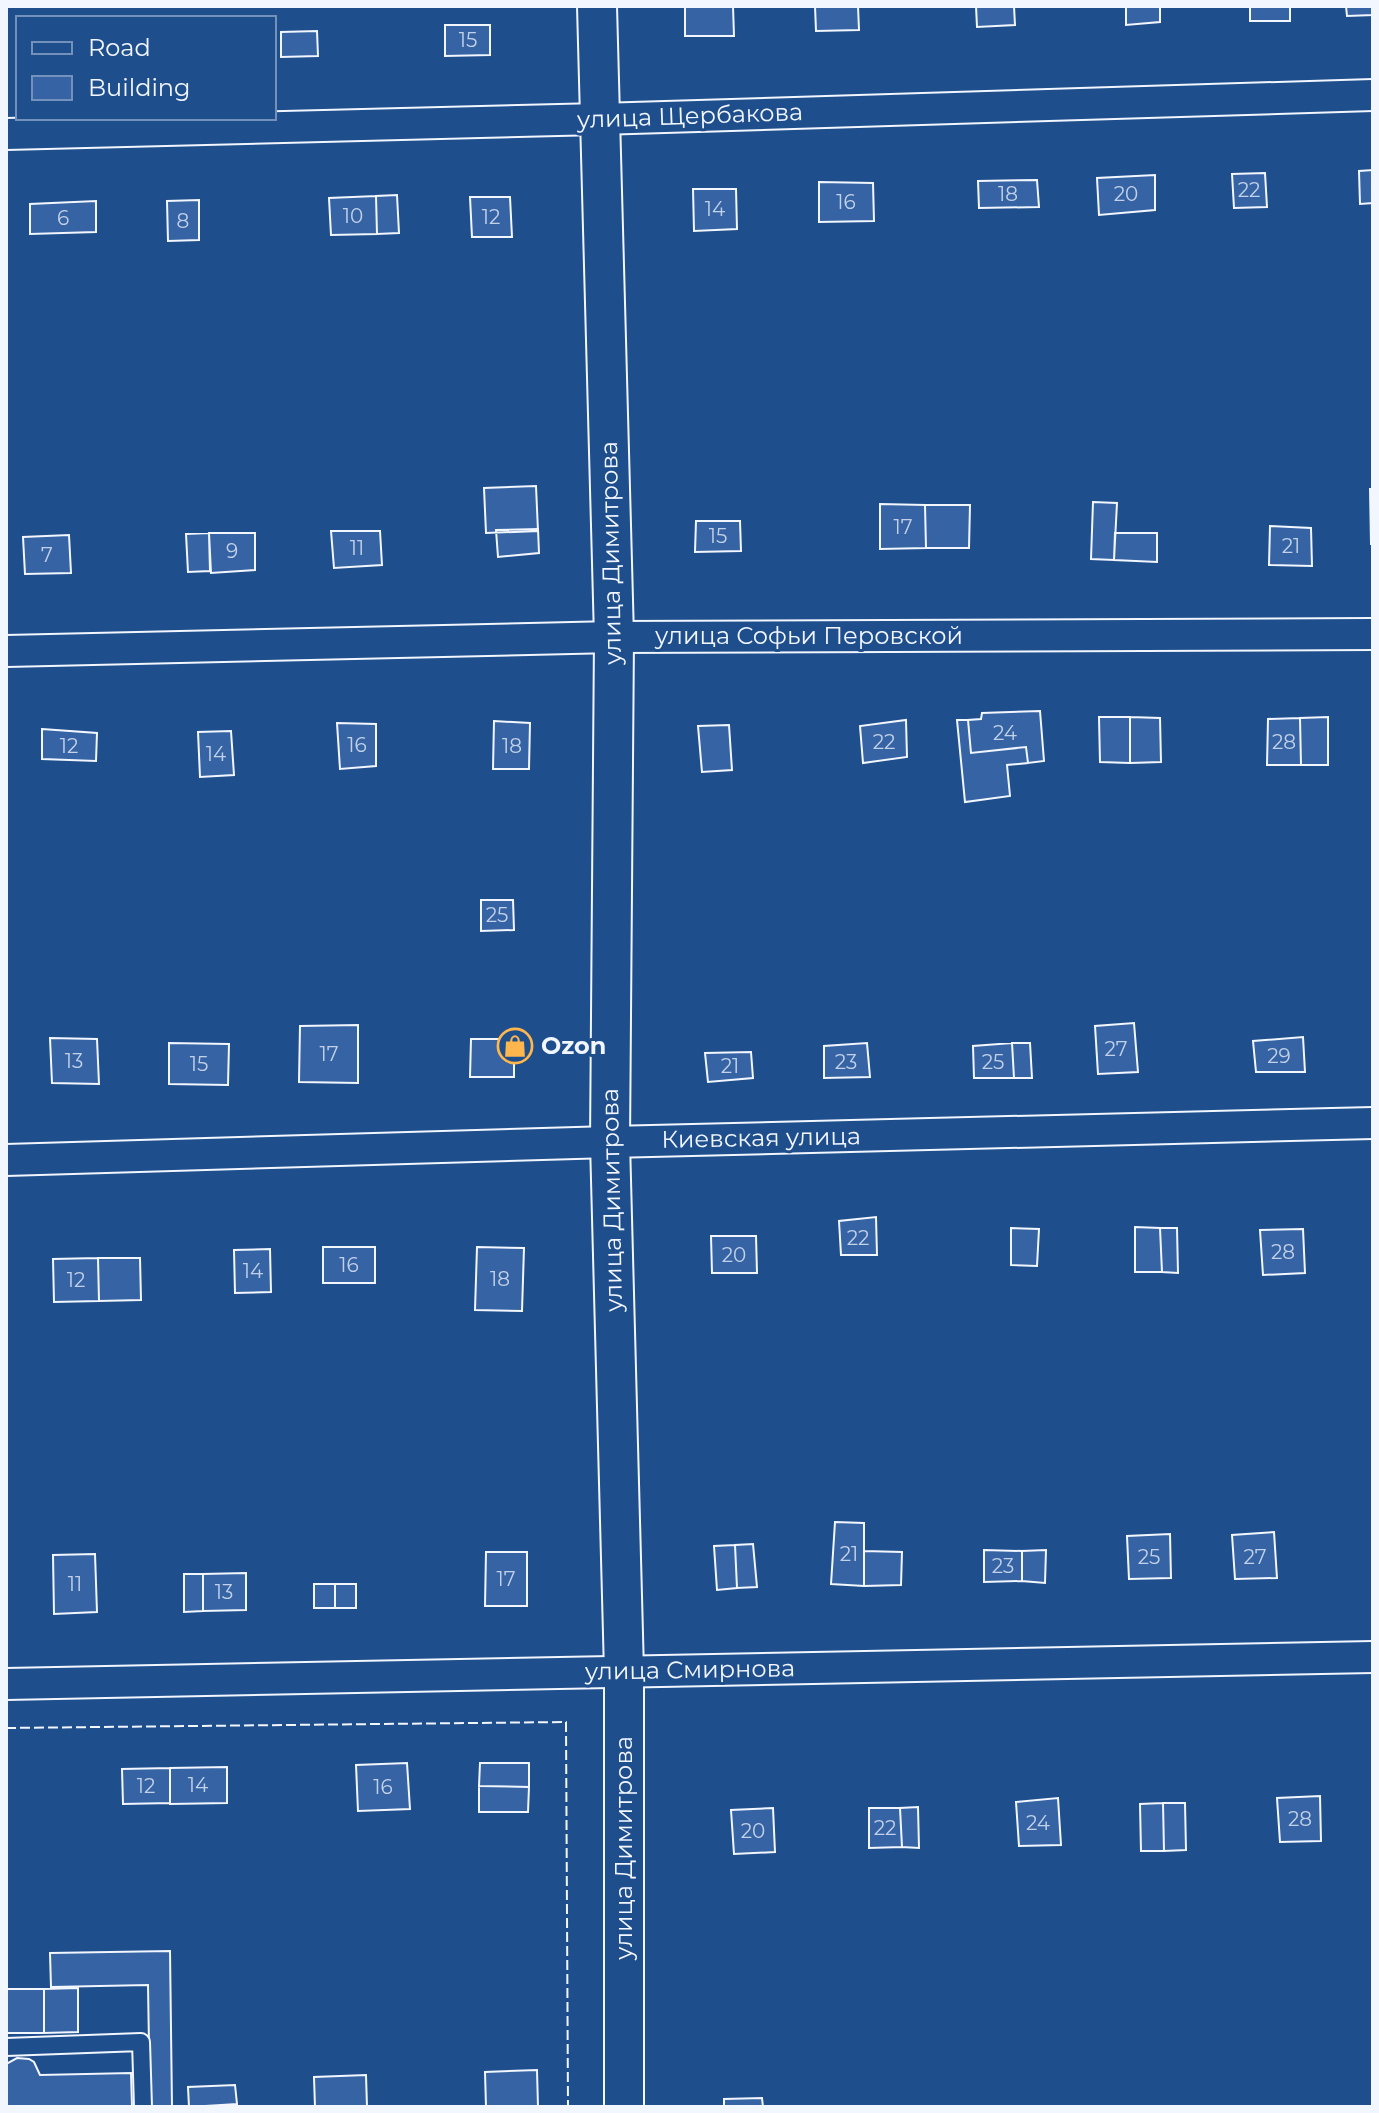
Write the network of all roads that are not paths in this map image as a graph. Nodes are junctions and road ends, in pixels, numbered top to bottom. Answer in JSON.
{"nodes":[{"id":1,"x":597,"y":6,"type":"edge"},
{"id":2,"x":1373,"y":95,"type":"edge"},
{"id":3,"x":599,"y":119,"type":"junction"},
{"id":4,"x":6,"y":134,"type":"edge"},
{"id":5,"x":1373,"y":634,"type":"edge"},
{"id":6,"x":614,"y":637,"type":"junction"},
{"id":7,"x":6,"y":651,"type":"edge"},
{"id":8,"x":1373,"y":1123,"type":"edge"},
{"id":9,"x":610,"y":1142,"type":"junction"},
{"id":10,"x":6,"y":1160,"type":"edge"},
{"id":11,"x":1373,"y":1657,"type":"edge"},
{"id":12,"x":624,"y":1672,"type":"junction"},
{"id":13,"x":6,"y":1684,"type":"edge"},
{"id":14,"x":6,"y":2047,"type":"edge"},
{"id":15,"x":143,"y":2107,"type":"edge"},
{"id":16,"x":624,"y":2107,"type":"edge"}],
"edges":[{"from":1,"to":3,"type":"street","name":"улица Димитрова"},
{"from":2,"to":3,"type":"street","name":"улица Щербакова"},
{"from":3,"to":4,"type":"street","name":"улица Щербакова"},
{"from":3,"to":6,"type":"street","name":"улица Димитрова"},
{"from":5,"to":6,"type":"street","name":"улица Софьи Перовской"},
{"from":6,"to":7,"type":"street","name":"улица Софьи Перовской"},
{"from":6,"to":9,"type":"street","name":"улица Димитрова"},
{"from":8,"to":9,"type":"street","name":"Киевская улица"},
{"from":9,"to":10,"type":"street","name":"Киевская улица"},
{"from":9,"to":12,"type":"street","name":"улица Димитрова"},
{"from":11,"to":12,"type":"street","name":"улица Смирнова"},
{"from":12,"to":13,"type":"street","name":"улица Смирнова"},
{"from":12,"to":16,"type":"street","name":"улица Димитрова"},
{"from":14,"to":15,"type":"lane"}]}
